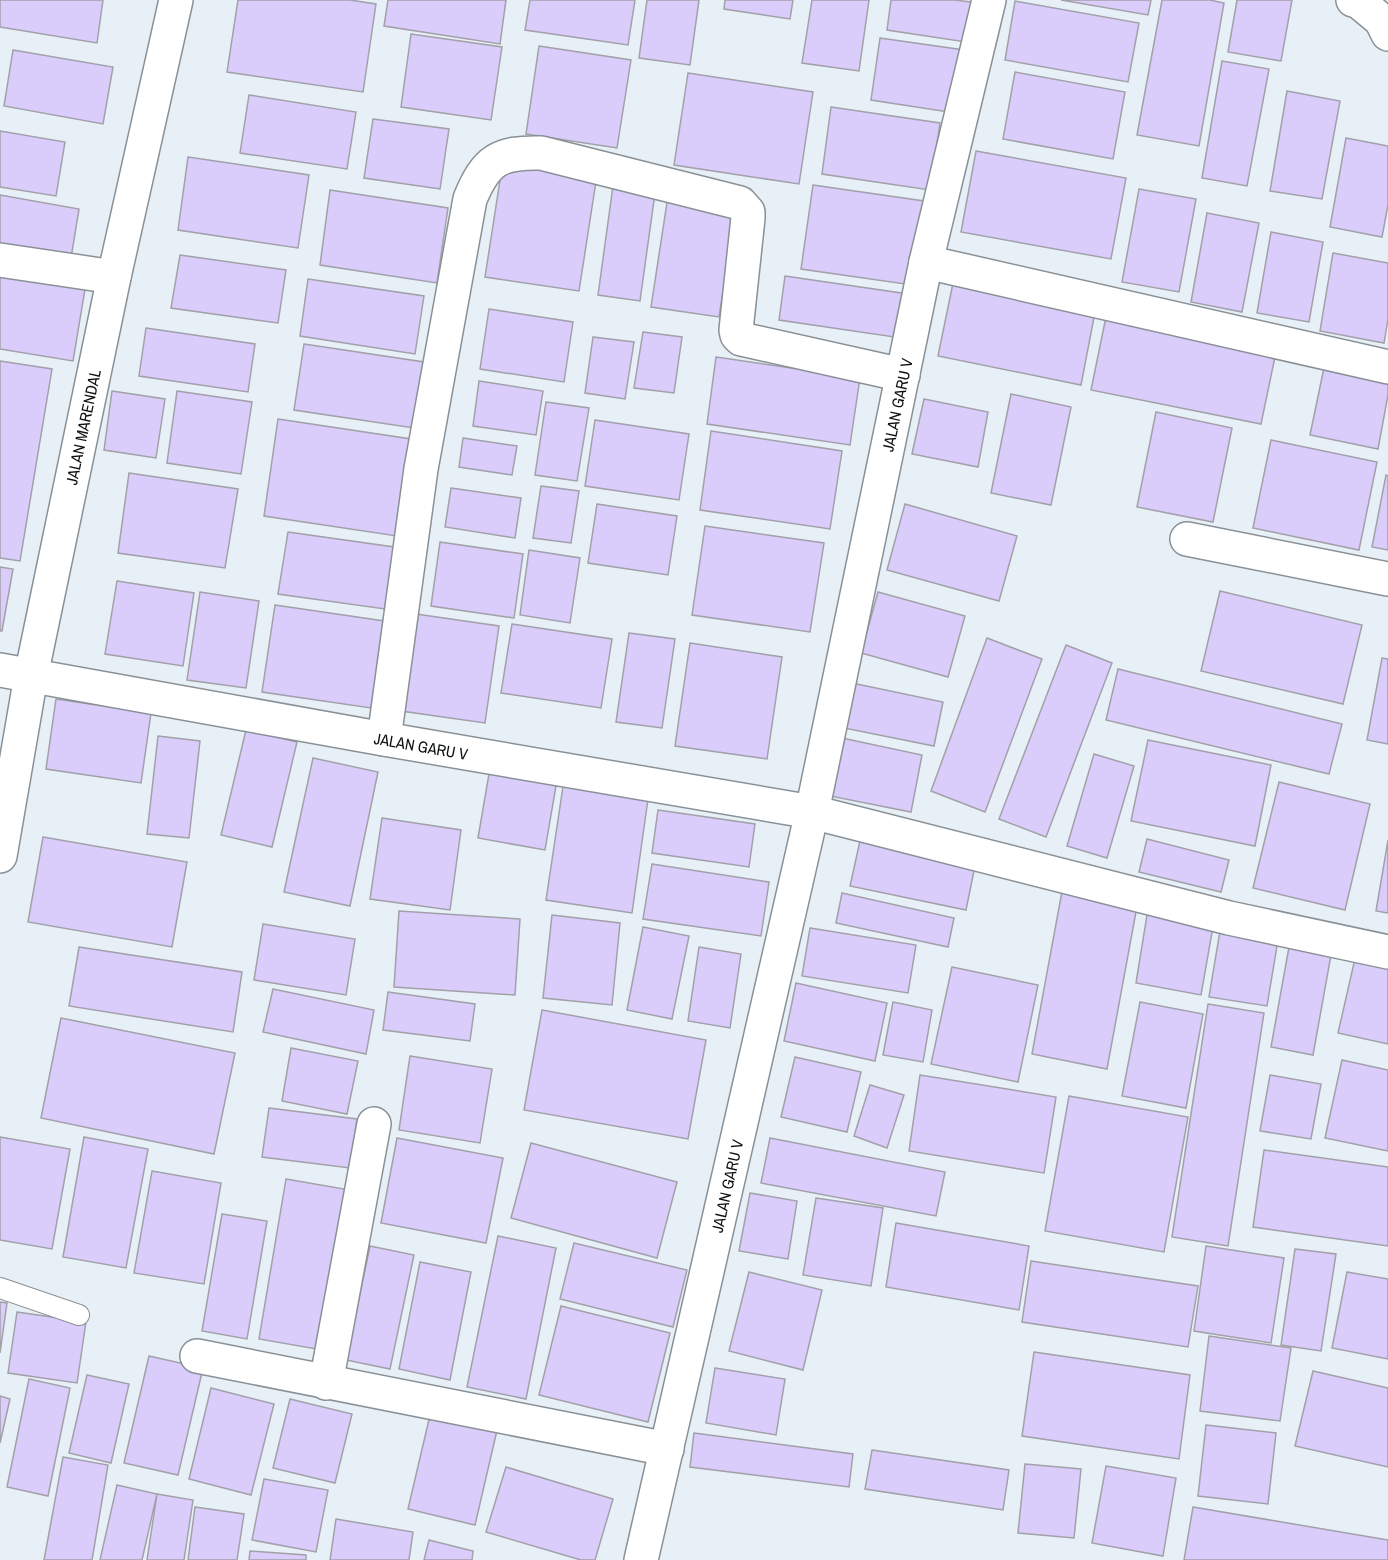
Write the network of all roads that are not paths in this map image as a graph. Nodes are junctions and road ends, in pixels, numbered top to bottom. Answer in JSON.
{"nodes":[{"id":1,"x":176,"y":0,"type":"edge"},
{"id":2,"x":989,"y":0,"type":"edge"},
{"id":3,"x":1353,"y":0,"type":"edge"},
{"id":4,"x":1388,"y":34,"type":"edge"},
{"id":5,"x":0,"y":260,"type":"edge"},
{"id":6,"x":926,"y":262,"type":"junction"},
{"id":7,"x":114,"y":277,"type":"junction"},
{"id":8,"x":1388,"y":367,"type":"edge"},
{"id":9,"x":903,"y":375,"type":"junction"},
{"id":10,"x":1187,"y":539,"type":"dead end"},
{"id":11,"x":1388,"y":579,"type":"edge"},
{"id":12,"x":15,"y":673,"type":"edge"},
{"id":13,"x":384,"y":739,"type":"junction"},
{"id":14,"x":812,"y":812,"type":"junction"},
{"id":15,"x":0,"y":856,"type":"edge"},
{"id":16,"x":1388,"y":952,"type":"edge"},
{"id":17,"x":374,"y":1124,"type":"dead end"},
{"id":18,"x":0,"y":1288,"type":"edge"},
{"id":19,"x":79,"y":1315,"type":"dead end"},
{"id":20,"x":197,"y":1356,"type":"dead end"},
{"id":21,"x":326,"y":1383,"type":"junction"},
{"id":22,"x":667,"y":1449,"type":"junction"},
{"id":23,"x":641,"y":1560,"type":"edge"}],
"edges":[{"from":1,"to":7,"type":"street","name":"JALAN MARENDAL"},
{"from":2,"to":6,"type":"street","name":"JALAN GARU V"},
{"from":3,"to":4,"type":"street"},
{"from":5,"to":7,"type":"street"},
{"from":6,"to":8,"type":"street"},
{"from":6,"to":9,"type":"street","name":"JALAN GARU V"},
{"from":7,"to":12,"type":"street","name":"JALAN MARENDAL"},
{"from":9,"to":13,"type":"street"},
{"from":9,"to":14,"type":"street","name":"JALAN GARU V"},
{"from":10,"to":11,"type":"street"},
{"from":12,"to":13,"type":"street","name":"JALAN GARU V"},
{"from":12,"to":15,"type":"street","name":"JALAN MARENDAL"},
{"from":13,"to":14,"type":"street","name":"JALAN GARU V"},
{"from":14,"to":16,"type":"street"},
{"from":14,"to":22,"type":"street","name":"JALAN GARU V"},
{"from":17,"to":21,"type":"street"},
{"from":18,"to":19,"type":"lane"},
{"from":20,"to":21,"type":"street"},
{"from":21,"to":22,"type":"street"},
{"from":22,"to":23,"type":"street","name":"JALAN GARU V"}]}
